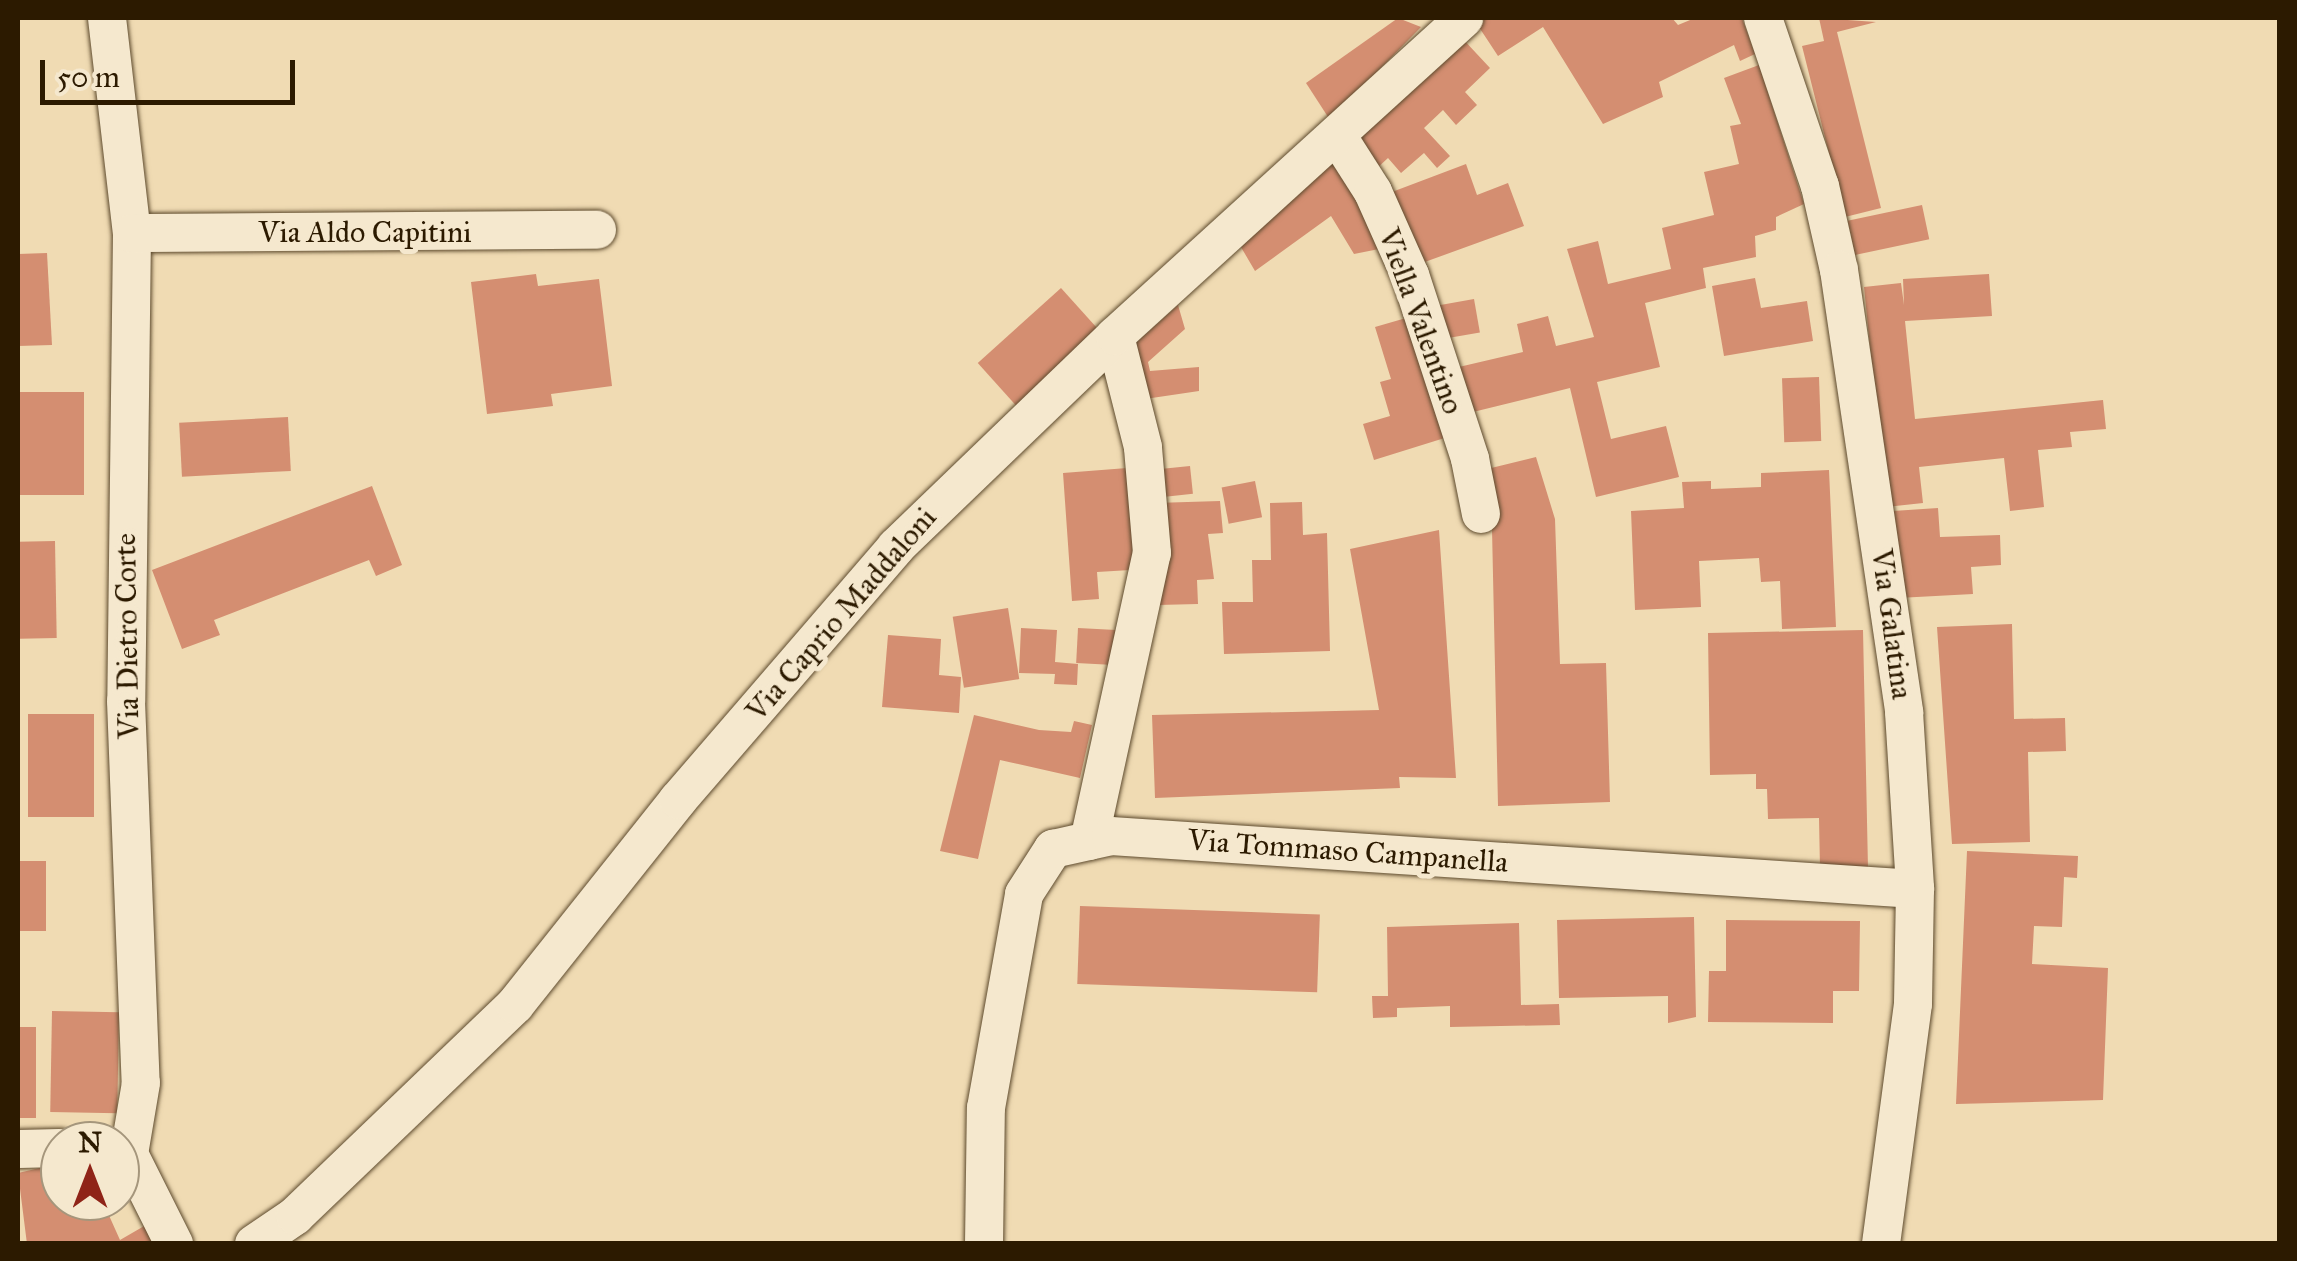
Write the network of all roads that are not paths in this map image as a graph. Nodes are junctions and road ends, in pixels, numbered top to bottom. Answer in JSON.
{"nodes":[{"id":1,"x":108,"y":18,"type":"edge"},
{"id":2,"x":1464,"y":18,"type":"edge"},
{"id":3,"x":1763,"y":18,"type":"edge"},
{"id":4,"x":1338,"y":137,"type":"junction"},
{"id":5,"x":597,"y":230,"type":"dead end"},
{"id":6,"x":132,"y":233,"type":"junction"},
{"id":7,"x":1115,"y":336,"type":"junction"},
{"id":8,"x":1481,"y":514,"type":"dead end"},
{"id":9,"x":1089,"y":841,"type":"junction"},
{"id":10,"x":1915,"y":889,"type":"junction"},
{"id":11,"x":131,"y":1121,"type":"edge"},
{"id":12,"x":140,"y":1182,"type":"edge"},
{"id":13,"x":174,"y":1244,"type":"edge"},
{"id":14,"x":254,"y":1244,"type":"edge"},
{"id":15,"x":984,"y":1244,"type":"edge"},
{"id":16,"x":1882,"y":1244,"type":"edge"}],
"edges":[{"from":1,"to":6,"type":"street","name":"Via Dietro Corte"},
{"from":2,"to":4,"type":"street","name":"Via Caprio Maddaloni"},
{"from":3,"to":10,"type":"street","name":"Via Galatina"},
{"from":4,"to":7,"type":"street","name":"Via Caprio Maddaloni"},
{"from":4,"to":8,"type":"street","name":"Viella Valentino"},
{"from":5,"to":6,"type":"street","name":"Via Aldo Capitini"},
{"from":6,"to":11,"type":"street","name":"Via Dietro Corte"},
{"from":7,"to":9,"type":"street"},
{"from":7,"to":14,"type":"street","name":"Via Caprio Maddaloni"},
{"from":9,"to":10,"type":"street","name":"Via Tommaso Campanella"},
{"from":9,"to":15,"type":"street","name":"Via Tommaso Campanella"},
{"from":10,"to":16,"type":"street","name":"Via Galatina"},
{"from":12,"to":13,"type":"street","name":"Via Dietro Corte"}]}
